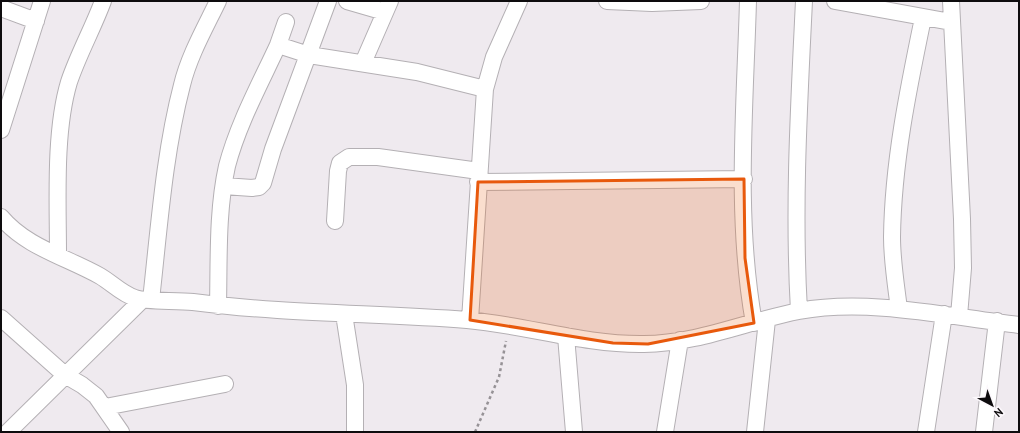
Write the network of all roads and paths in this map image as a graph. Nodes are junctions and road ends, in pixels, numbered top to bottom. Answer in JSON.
{"nodes":[{"id":1,"x":42,"y":1,"type":"edge"},
{"id":2,"x":104,"y":1,"type":"edge"},
{"id":3,"x":218,"y":1,"type":"edge"},
{"id":4,"x":328,"y":1,"type":"edge"},
{"id":5,"x":347,"y":1,"type":"edge"},
{"id":6,"x":519,"y":1,"type":"edge"},
{"id":7,"x":607,"y":1,"type":"edge"},
{"id":8,"x":701,"y":1,"type":"edge"},
{"id":9,"x":748,"y":1,"type":"edge"},
{"id":10,"x":804,"y":1,"type":"edge"},
{"id":11,"x":836,"y":1,"type":"edge"},
{"id":12,"x":951,"y":1,"type":"edge"},
{"id":13,"x":387,"y":6,"type":"edge"},
{"id":14,"x":1,"y":8,"type":"edge"},
{"id":15,"x":924,"y":18,"type":"junction"},
{"id":16,"x":36,"y":21,"type":"junction"},
{"id":17,"x":286,"y":22,"type":"dead end"},
{"id":18,"x":951,"y":22,"type":"junction"},
{"id":19,"x":278,"y":45,"type":"junction"},
{"id":20,"x":309,"y":55,"type":"junction"},
{"id":21,"x":363,"y":63,"type":"junction"},
{"id":22,"x":485,"y":89,"type":"junction"},
{"id":23,"x":1,"y":130,"type":"edge"},
{"id":24,"x":479,"y":177,"type":"junction"},
{"id":25,"x":744,"y":179,"type":"junction"},
{"id":26,"x":224,"y":186,"type":"junction"},
{"id":27,"x":2,"y":220,"type":"edge"},
{"id":28,"x":335,"y":221,"type":"dead end"},
{"id":29,"x":58,"y":255,"type":"junction"},
{"id":30,"x":147,"y":300,"type":"junction"},
{"id":31,"x":218,"y":306,"type":"junction"},
{"id":32,"x":899,"y":309,"type":"junction"},
{"id":33,"x":799,"y":311,"type":"junction"},
{"id":34,"x":344,"y":314,"type":"junction"},
{"id":35,"x":952,"y":315,"type":"junction"},
{"id":36,"x":1,"y":318,"type":"edge"},
{"id":37,"x":470,"y":320,"type":"junction"},
{"id":38,"x":761,"y":321,"type":"junction"},
{"id":39,"x":997,"y":321,"type":"junction"},
{"id":40,"x":1019,"y":325,"type":"edge"},
{"id":41,"x":509,"y":327,"type":"junction"},
{"id":42,"x":566,"y":336,"type":"junction"},
{"id":43,"x":680,"y":340,"type":"junction"},
{"id":44,"x":65,"y":375,"type":"junction"},
{"id":45,"x":226,"y":384,"type":"dead end"},
{"id":46,"x":105,"y":407,"type":"junction"},
{"id":47,"x":8,"y":432,"type":"edge"},
{"id":48,"x":121,"y":432,"type":"edge"},
{"id":49,"x":355,"y":432,"type":"edge"},
{"id":50,"x":475,"y":432,"type":"edge"},
{"id":51,"x":574,"y":432,"type":"edge"},
{"id":52,"x":665,"y":432,"type":"edge"},
{"id":53,"x":755,"y":432,"type":"edge"},
{"id":54,"x":926,"y":432,"type":"edge"},
{"id":55,"x":984,"y":432,"type":"edge"}],
"edges":[{"from":1,"to":16,"type":"street"},
{"from":2,"to":29,"type":"street"},
{"from":3,"to":30,"type":"street"},
{"from":4,"to":20,"type":"street"},
{"from":5,"to":13,"type":"street"},
{"from":6,"to":22,"type":"street"},
{"from":7,"to":8,"type":"street"},
{"from":9,"to":25,"type":"street"},
{"from":10,"to":33,"type":"street"},
{"from":11,"to":15,"type":"street"},
{"from":12,"to":18,"type":"street"},
{"from":13,"to":21,"type":"street"},
{"from":14,"to":16,"type":"street"},
{"from":15,"to":18,"type":"street"},
{"from":15,"to":32,"type":"street"},
{"from":16,"to":23,"type":"street"},
{"from":17,"to":19,"type":"street"},
{"from":18,"to":35,"type":"street"},
{"from":19,"to":20,"type":"street"},
{"from":19,"to":26,"type":"street"},
{"from":20,"to":21,"type":"street"},
{"from":20,"to":26,"type":"street"},
{"from":21,"to":22,"type":"street"},
{"from":22,"to":24,"type":"street"},
{"from":24,"to":25,"type":"street"},
{"from":24,"to":28,"type":"street"},
{"from":24,"to":37,"type":"street"},
{"from":25,"to":38,"type":"street"},
{"from":26,"to":31,"type":"street"},
{"from":27,"to":29,"type":"street"},
{"from":29,"to":30,"type":"street"},
{"from":30,"to":31,"type":"street"},
{"from":30,"to":44,"type":"street"},
{"from":31,"to":34,"type":"street"},
{"from":32,"to":33,"type":"street"},
{"from":32,"to":35,"type":"street"},
{"from":33,"to":38,"type":"street"},
{"from":34,"to":37,"type":"street"},
{"from":34,"to":49,"type":"street"},
{"from":35,"to":39,"type":"street"},
{"from":35,"to":54,"type":"street"},
{"from":36,"to":44,"type":"street"},
{"from":37,"to":41,"type":"street"},
{"from":38,"to":43,"type":"street"},
{"from":38,"to":53,"type":"street"},
{"from":39,"to":40,"type":"street"},
{"from":39,"to":55,"type":"street"},
{"from":41,"to":42,"type":"street"},
{"from":41,"to":50,"type":"path"},
{"from":42,"to":43,"type":"street"},
{"from":42,"to":51,"type":"street"},
{"from":43,"to":52,"type":"street"},
{"from":44,"to":46,"type":"street"},
{"from":44,"to":47,"type":"street"},
{"from":45,"to":46,"type":"street"},
{"from":46,"to":48,"type":"street"}]}
